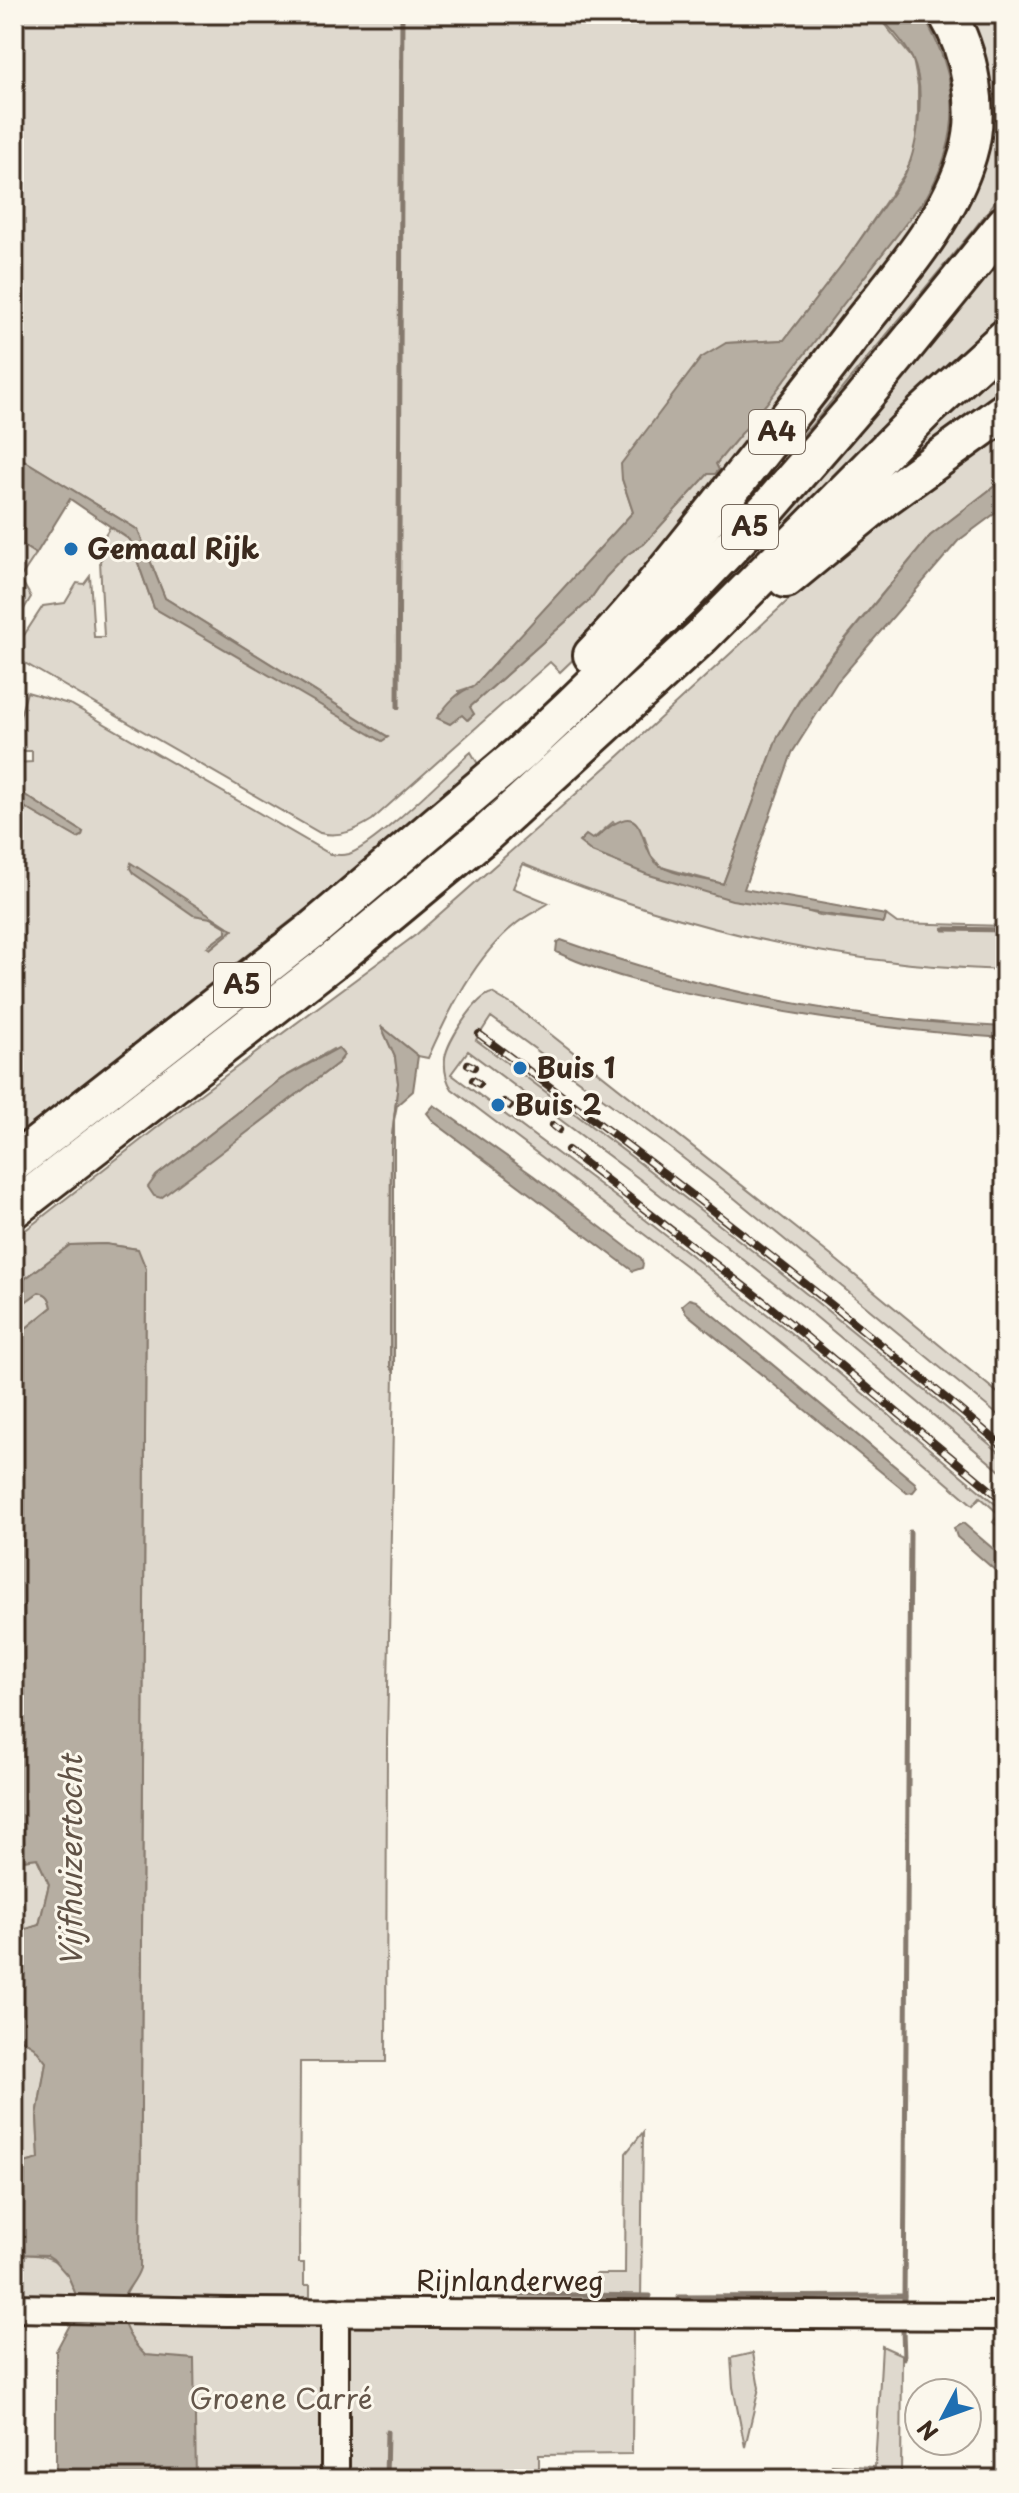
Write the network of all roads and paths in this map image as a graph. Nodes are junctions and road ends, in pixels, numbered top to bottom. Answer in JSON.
{"nodes":[{"id":1,"x":947,"y":14,"type":"edge"},
{"id":2,"x":1005,"y":224,"type":"edge"},
{"id":3,"x":1005,"y":338,"type":"edge"},
{"id":4,"x":1005,"y":411,"type":"edge"},
{"id":5,"x":702,"y":636,"type":"junction"},
{"id":6,"x":465,"y":801,"type":"junction"},
{"id":7,"x":14,"y":1163,"type":"edge"},
{"id":8,"x":14,"y":1209,"type":"edge"},
{"id":9,"x":14,"y":2308,"type":"edge"},
{"id":10,"x":335,"y":2312,"type":"junction"},
{"id":11,"x":1005,"y":2316,"type":"edge"},
{"id":12,"x":335,"y":2479,"type":"edge"}],
"edges":[{"from":1,"to":6,"type":"highway","number":"A4"},
{"from":2,"to":6,"type":"highway","number":"A5"},
{"from":3,"to":5,"type":"highway","number":"A5"},
{"from":4,"to":5,"type":"highway","number":"A5"},
{"from":5,"to":8,"type":"highway","number":"A5"},
{"from":6,"to":7,"type":"highway","number":"A5"},
{"from":9,"to":10,"type":"street","name":"Rijnlanderweg"},
{"from":10,"to":11,"type":"street","name":"Rijnlanderweg"},
{"from":10,"to":12,"type":"street"}]}
